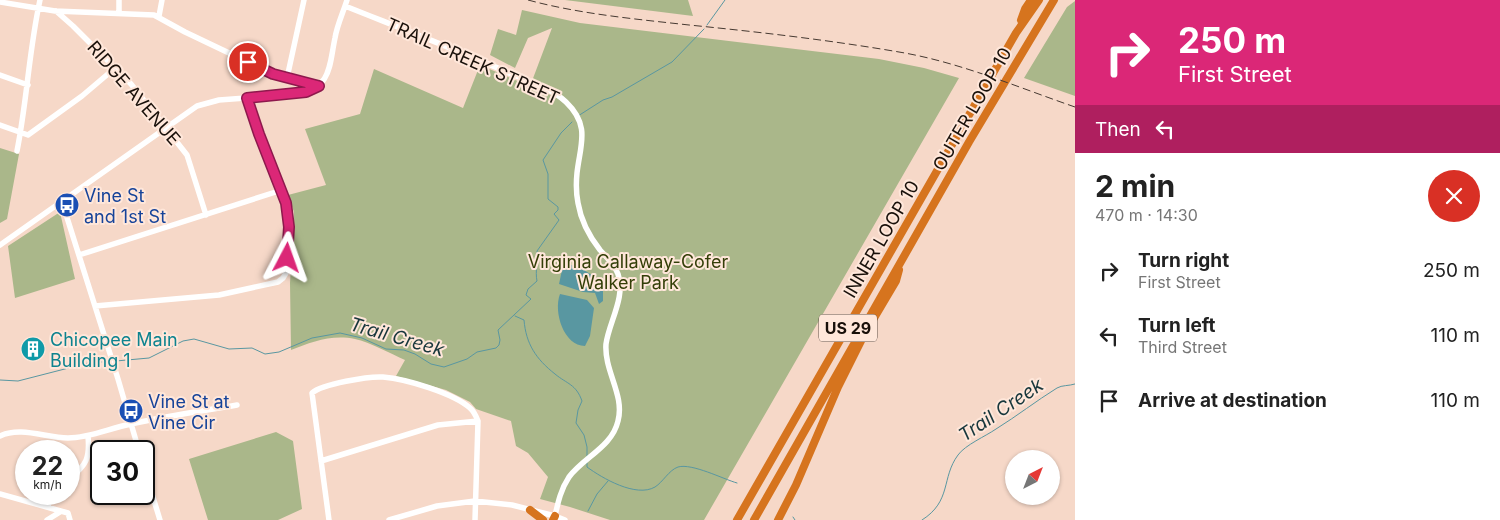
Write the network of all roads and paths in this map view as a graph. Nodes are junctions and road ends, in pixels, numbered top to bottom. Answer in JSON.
{"nodes":[{"id":1,"x":40,"y":0,"type":"edge"},
{"id":2,"x":119,"y":0,"type":"edge"},
{"id":3,"x":162,"y":0,"type":"edge"},
{"id":4,"x":304,"y":0,"type":"edge"},
{"id":5,"x":1031,"y":0,"type":"edge"},
{"id":6,"x":1039,"y":0,"type":"edge"},
{"id":7,"x":0,"y":2,"type":"edge"},
{"id":8,"x":1053,"y":2,"type":"edge"},
{"id":9,"x":346,"y":3,"type":"edge"},
{"id":10,"x":39,"y":8,"type":"junction"},
{"id":11,"x":55,"y":11,"type":"junction"},
{"id":12,"x":119,"y":13,"type":"junction"},
{"id":13,"x":159,"y":16,"type":"junction"},
{"id":14,"x":1016,"y":33,"type":"junction"},
{"id":15,"x":115,"y":68,"type":"junction"},
{"id":16,"x":0,"y":75,"type":"edge"},
{"id":17,"x":288,"y":78,"type":"junction"},
{"id":18,"x":28,"y":85,"type":"junction"},
{"id":19,"x":319,"y":86,"type":"junction"},
{"id":20,"x":247,"y":98,"type":"junction"},
{"id":21,"x":0,"y":125,"type":"edge"},
{"id":22,"x":166,"y":127,"type":"junction"},
{"id":23,"x":20,"y":133,"type":"junction"},
{"id":24,"x":17,"y":151,"type":"dead end"},
{"id":25,"x":282,"y":190,"type":"junction"},
{"id":26,"x":61,"y":202,"type":"junction"},
{"id":27,"x":206,"y":215,"type":"junction"},
{"id":28,"x":0,"y":245,"type":"edge"},
{"id":29,"x":80,"y":255,"type":"junction"},
{"id":30,"x":902,"y":259,"type":"junction"},
{"id":31,"x":95,"y":306,"type":"junction"},
{"id":32,"x":237,"y":405,"type":"dead end"},
{"id":33,"x":478,"y":421,"type":"junction"},
{"id":34,"x":131,"y":424,"type":"junction"},
{"id":35,"x":0,"y":436,"type":"edge"},
{"id":36,"x":88,"y":436,"type":"junction"},
{"id":37,"x":136,"y":440,"type":"edge"},
{"id":38,"x":321,"y":461,"type":"junction"},
{"id":39,"x":80,"y":468,"type":"edge"},
{"id":40,"x":0,"y":494,"type":"edge"},
{"id":41,"x":475,"y":501,"type":"junction"},
{"id":42,"x":155,"y":504,"type":"edge"},
{"id":43,"x":48,"y":507,"type":"joint"},
{"id":44,"x":530,"y":510,"type":"junction"},
{"id":45,"x":60,"y":512,"type":"junction"},
{"id":46,"x":555,"y":519,"type":"edge"},
{"id":47,"x":47,"y":520,"type":"edge"},
{"id":48,"x":70,"y":520,"type":"edge"},
{"id":49,"x":160,"y":520,"type":"edge"},
{"id":50,"x":329,"y":520,"type":"edge"},
{"id":51,"x":389,"y":520,"type":"edge"},
{"id":52,"x":475,"y":520,"type":"edge"},
{"id":53,"x":543,"y":520,"type":"edge"},
{"id":54,"x":565,"y":520,"type":"edge"},
{"id":55,"x":737,"y":520,"type":"edge"},
{"id":56,"x":754,"y":520,"type":"edge"},
{"id":57,"x":778,"y":520,"type":"edge"}],
"edges":[{"from":1,"to":10,"type":"street"},
{"from":2,"to":12,"type":"street"},
{"from":3,"to":13,"type":"street"},
{"from":4,"to":17,"type":"street"},
{"from":5,"to":14,"type":"highway"},
{"from":6,"to":14,"type":"highway","name":"INNER LOOP 10","number":"US 29"},
{"from":7,"to":10,"type":"street"},
{"from":8,"to":30,"type":"highway","name":"OUTER LOOP 10","number":"US 29"},
{"from":9,"to":19,"type":"street"},
{"from":9,"to":46,"type":"street","name":"TRAIL CREEK STREET"},
{"from":10,"to":11,"type":"street"},
{"from":10,"to":18,"type":"street"},
{"from":11,"to":12,"type":"street"},
{"from":11,"to":15,"type":"street","name":"RIDGE AVENUE"},
{"from":12,"to":13,"type":"street"},
{"from":13,"to":17,"type":"street"},
{"from":14,"to":55,"type":"highway","name":"INNER LOOP 10","number":"US 29"},
{"from":15,"to":22,"type":"street","name":"RIDGE AVENUE"},
{"from":15,"to":23,"type":"street"},
{"from":16,"to":18,"type":"street"},
{"from":17,"to":19,"type":"street"},
{"from":18,"to":23,"type":"street"},
{"from":19,"to":20,"type":"street"},
{"from":20,"to":22,"type":"street"},
{"from":20,"to":25,"type":"street"},
{"from":21,"to":23,"type":"street"},
{"from":22,"to":26,"type":"street"},
{"from":22,"to":27,"type":"street","name":"RIDGE AVENUE"},
{"from":23,"to":24,"type":"street"},
{"from":25,"to":27,"type":"street"},
{"from":25,"to":31,"type":"street"},
{"from":26,"to":28,"type":"street"},
{"from":26,"to":29,"type":"street"},
{"from":27,"to":29,"type":"street"},
{"from":29,"to":31,"type":"street"},
{"from":30,"to":56,"type":"highway","name":"OUTER LOOP 10","number":"US 29"},
{"from":30,"to":57,"type":"highway"},
{"from":31,"to":34,"type":"street"},
{"from":32,"to":34,"type":"street"},
{"from":33,"to":38,"type":"street"},
{"from":33,"to":38,"type":"street"},
{"from":33,"to":41,"type":"street"},
{"from":34,"to":36,"type":"street"},
{"from":34,"to":37,"type":"street"},
{"from":35,"to":36,"type":"street"},
{"from":36,"to":39,"type":"street"},
{"from":38,"to":50,"type":"street"},
{"from":40,"to":43,"type":"street"},
{"from":41,"to":44,"type":"street"},
{"from":41,"to":51,"type":"street"},
{"from":41,"to":52,"type":"street"},
{"from":42,"to":49,"type":"street"},
{"from":43,"to":45,"type":"street"},
{"from":44,"to":46,"type":"street"},
{"from":44,"to":53,"type":"highway"},
{"from":45,"to":47,"type":"street"},
{"from":45,"to":48,"type":"street"},
{"from":46,"to":54,"type":"street"}]}
